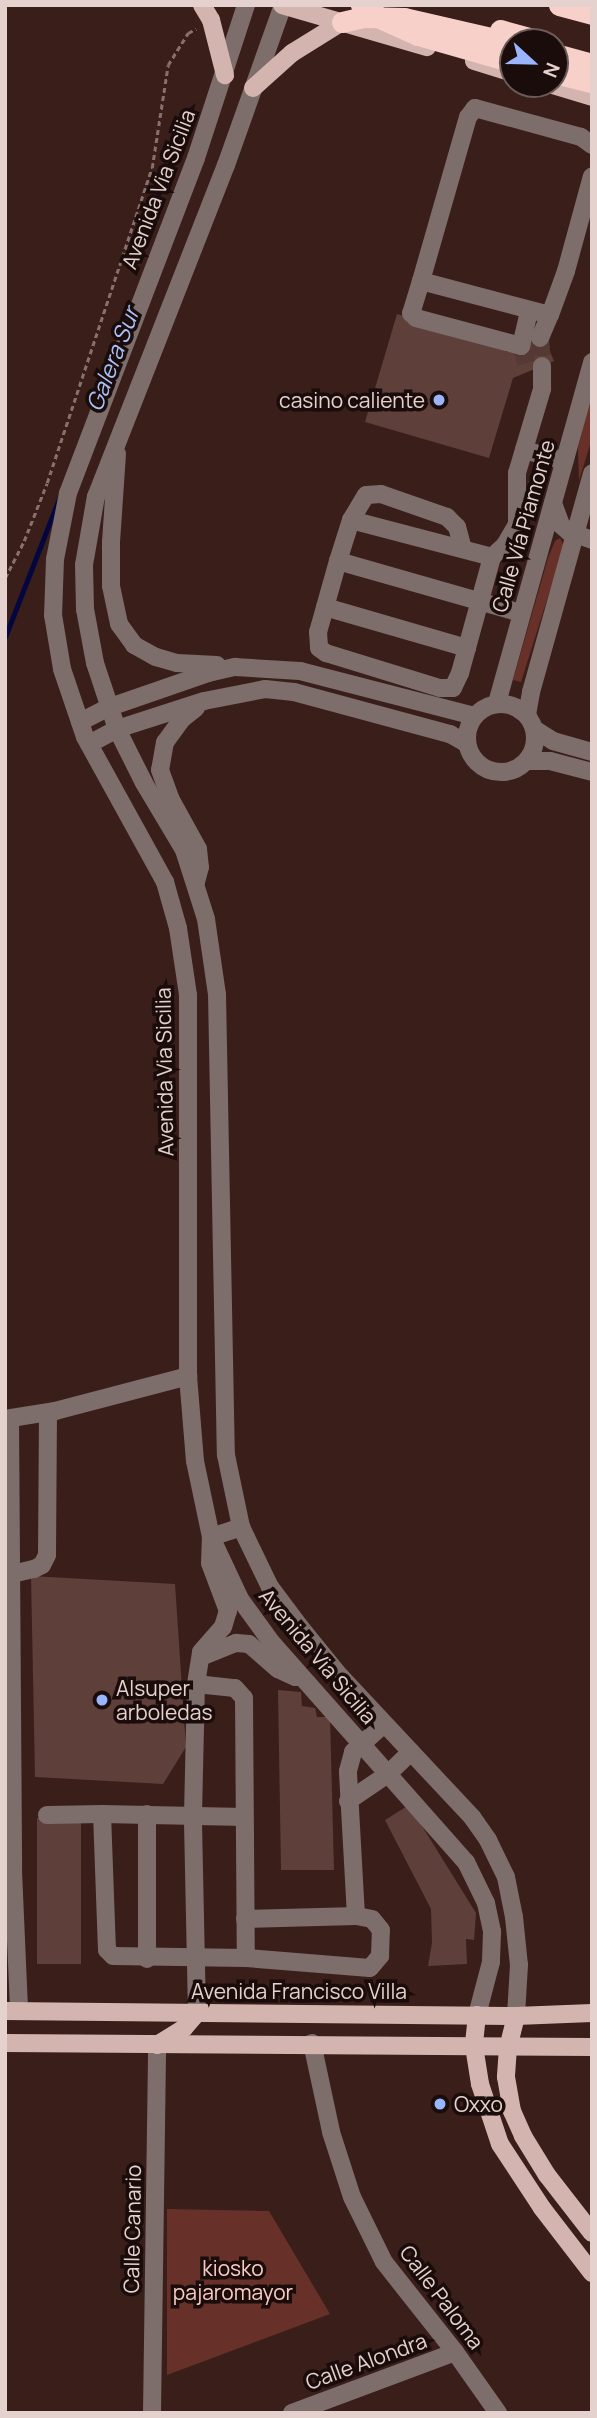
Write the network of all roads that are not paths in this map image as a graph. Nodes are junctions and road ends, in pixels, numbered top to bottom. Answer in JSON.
{"nodes":[{"id":1,"x":246,"y":5,"type":"edge"},
{"id":2,"x":283,"y":5,"type":"edge"},
{"id":3,"x":361,"y":5,"type":"edge"},
{"id":4,"x":410,"y":5,"type":"edge"},
{"id":5,"x":559,"y":5,"type":"edge"},
{"id":6,"x":206,"y":13,"type":"edge"},
{"id":7,"x":592,"y":14,"type":"edge"},
{"id":8,"x":342,"y":22,"type":"junction"},
{"id":9,"x":499,"y":30,"type":"edge"},
{"id":10,"x":499,"y":40,"type":"edge"},
{"id":11,"x":569,"y":49,"type":"edge"},
{"id":12,"x":592,"y":55,"type":"edge"},
{"id":13,"x":499,"y":58,"type":"edge"},
{"id":14,"x":569,"y":58,"type":"edge"},
{"id":15,"x":592,"y":64,"type":"edge"},
{"id":16,"x":499,"y":69,"type":"edge"},
{"id":17,"x":225,"y":75,"type":"junction"},
{"id":18,"x":569,"y":76,"type":"edge"},
{"id":19,"x":592,"y":82,"type":"edge"},
{"id":20,"x":253,"y":88,"type":"junction"},
{"id":21,"x":569,"y":90,"type":"edge"},
{"id":22,"x":592,"y":97,"type":"edge"},
{"id":23,"x":592,"y":145,"type":"edge"},
{"id":24,"x":592,"y":176,"type":"edge"},
{"id":25,"x":583,"y":241,"type":"edge"},
{"id":26,"x":421,"y":281,"type":"junction"},
{"id":27,"x":529,"y":311,"type":"junction"},
{"id":28,"x":550,"y":315,"type":"junction"},
{"id":29,"x":540,"y":338,"type":"tunnel mouth"},
{"id":30,"x":592,"y":362,"type":"edge"},
{"id":31,"x":535,"y":368,"type":"tunnel mouth"},
{"id":32,"x":117,"y":442,"type":"junction"},
{"id":33,"x":524,"y":450,"type":"junction"},
{"id":34,"x":565,"y":461,"type":"junction"},
{"id":35,"x":592,"y":473,"type":"edge"},
{"id":36,"x":553,"y":503,"type":"junction"},
{"id":37,"x":351,"y":520,"type":"junction"},
{"id":38,"x":583,"y":537,"type":"edge"},
{"id":39,"x":463,"y":549,"type":"junction"},
{"id":40,"x":492,"y":557,"type":"junction"},
{"id":41,"x":338,"y":561,"type":"junction"},
{"id":42,"x":481,"y":602,"type":"junction"},
{"id":43,"x":325,"y":607,"type":"junction"},
{"id":44,"x":521,"y":613,"type":"junction"},
{"id":45,"x":467,"y":648,"type":"junction"},
{"id":46,"x":235,"y":667,"type":"junction"},
{"id":47,"x":204,"y":701,"type":"junction"},
{"id":48,"x":497,"y":703,"type":"junction"},
{"id":49,"x":110,"y":707,"type":"junction"},
{"id":50,"x":474,"y":716,"type":"junction"},
{"id":51,"x":80,"y":722,"type":"junction"},
{"id":52,"x":531,"y":722,"type":"junction"},
{"id":53,"x":117,"y":729,"type":"junction"},
{"id":54,"x":89,"y":744,"type":"junction"},
{"id":55,"x":467,"y":744,"type":"junction"},
{"id":56,"x":592,"y":752,"type":"edge"},
{"id":57,"x":527,"y":761,"type":"junction"},
{"id":58,"x":592,"y":772,"type":"edge"},
{"id":59,"x":195,"y":886,"type":"junction"},
{"id":60,"x":188,"y":1376,"type":"junction"},
{"id":61,"x":48,"y":1413,"type":"junction"},
{"id":62,"x":8,"y":1419,"type":"edge"},
{"id":63,"x":241,"y":1527,"type":"junction"},
{"id":64,"x":211,"y":1537,"type":"junction"},
{"id":65,"x":12,"y":1574,"type":"junction"},
{"id":66,"x":9,"y":1605,"type":"edge"},
{"id":67,"x":201,"y":1657,"type":"junction"},
{"id":68,"x":303,"y":1680,"type":"junction"},
{"id":69,"x":196,"y":1684,"type":"junction"},
{"id":70,"x":384,"y":1724,"type":"junction"},
{"id":71,"x":9,"y":1735,"type":"edge"},
{"id":72,"x":362,"y":1743,"type":"junction"},
{"id":73,"x":411,"y":1752,"type":"junction"},
{"id":74,"x":388,"y":1774,"type":"junction"},
{"id":75,"x":348,"y":1801,"type":"junction"},
{"id":76,"x":102,"y":1814,"type":"junction"},
{"id":77,"x":147,"y":1814,"type":"junction"},
{"id":78,"x":47,"y":1815,"type":"dead end"},
{"id":79,"x":193,"y":1815,"type":"junction"},
{"id":80,"x":244,"y":1817,"type":"junction"},
{"id":81,"x":9,"y":1870,"type":"edge"},
{"id":82,"x":356,"y":1916,"type":"junction"},
{"id":83,"x":245,"y":1919,"type":"junction"},
{"id":84,"x":195,"y":1958,"type":"junction"},
{"id":85,"x":246,"y":1958,"type":"junction"},
{"id":86,"x":147,"y":1959,"type":"junction"},
{"id":87,"x":12,"y":2011,"type":"edge"},
{"id":88,"x":197,"y":2012,"type":"junction"},
{"id":89,"x":592,"y":2012,"type":"edge"},
{"id":90,"x":477,"y":2015,"type":"junction"},
{"id":91,"x":516,"y":2016,"type":"junction"},
{"id":92,"x":5,"y":2024,"type":"edge"},
{"id":93,"x":5,"y":2043,"type":"edge"},
{"id":94,"x":312,"y":2043,"type":"junction"},
{"id":95,"x":157,"y":2045,"type":"junction"},
{"id":96,"x":474,"y":2046,"type":"junction"},
{"id":97,"x":508,"y":2047,"type":"junction"},
{"id":98,"x":592,"y":2047,"type":"edge"},
{"id":99,"x":592,"y":2234,"type":"edge"},
{"id":100,"x":592,"y":2273,"type":"edge"},
{"id":101,"x":455,"y":2352,"type":"junction"},
{"id":102,"x":152,"y":2413,"type":"edge"},
{"id":103,"x":292,"y":2413,"type":"edge"},
{"id":104,"x":498,"y":2413,"type":"edge"}],
"edges":[{"from":1,"to":17,"type":"street","name":"Avenida Via Sicilia"},
{"from":2,"to":8,"type":"main road"},
{"from":2,"to":20,"type":"street","name":"Avenida Via Sicilia"},
{"from":3,"to":13,"type":"highway","bridge":true},
{"from":4,"to":9,"type":"highway"},
{"from":5,"to":7,"type":"highway"},
{"from":6,"to":17,"type":"main road"},
{"from":8,"to":10,"type":"highway"},
{"from":8,"to":16,"type":"main road"},
{"from":8,"to":20,"type":"main road"},
{"from":11,"to":12,"type":"highway"},
{"from":14,"to":15,"type":"highway"},
{"from":17,"to":51,"type":"street","name":"Avenida Via Sicilia"},
{"from":18,"to":19,"type":"highway"},
{"from":20,"to":32,"type":"street","name":"Avenida Via Sicilia"},
{"from":21,"to":22,"type":"main road"},
{"from":23,"to":26,"type":"street"},
{"from":24,"to":25,"type":"street"},
{"from":25,"to":28,"type":"street"},
{"from":26,"to":27,"type":"street"},
{"from":26,"to":27,"type":"street"},
{"from":27,"to":28,"type":"street"},
{"from":28,"to":29,"type":"street"},
{"from":30,"to":34,"type":"street","name":"Calle Vía Piamonte"},
{"from":31,"to":33,"type":"street"},
{"from":32,"to":46,"type":"street"},
{"from":32,"to":49,"type":"street","name":"Avenida Via Sicilia"},
{"from":33,"to":34,"type":"street"},
{"from":33,"to":40,"type":"street"},
{"from":34,"to":36,"type":"street","name":"Calle Vía Piamonte"},
{"from":35,"to":38,"type":"street"},
{"from":36,"to":38,"type":"street"},
{"from":36,"to":44,"type":"street","name":"Calle Vía Piamonte"},
{"from":37,"to":39,"type":"street"},
{"from":37,"to":39,"type":"street"},
{"from":37,"to":41,"type":"street"},
{"from":38,"to":52,"type":"street"},
{"from":39,"to":40,"type":"street"},
{"from":40,"to":42,"type":"street"},
{"from":41,"to":42,"type":"street"},
{"from":41,"to":43,"type":"street"},
{"from":42,"to":44,"type":"street"},
{"from":42,"to":45,"type":"street"},
{"from":43,"to":45,"type":"street"},
{"from":43,"to":45,"type":"street"},
{"from":44,"to":48,"type":"street","name":"Calle Vía Piamonte"},
{"from":46,"to":49,"type":"street"},
{"from":46,"to":50,"type":"street"},
{"from":47,"to":53,"type":"street"},
{"from":47,"to":55,"type":"street"},
{"from":47,"to":59,"type":"street"},
{"from":48,"to":50,"type":"street"},
{"from":48,"to":52,"type":"street"},
{"from":49,"to":51,"type":"street"},
{"from":49,"to":53,"type":"street","name":"Avenida Via Sicilia"},
{"from":50,"to":55,"type":"street"},
{"from":51,"to":54,"type":"street","name":"Avenida Via Sicilia"},
{"from":52,"to":56,"type":"street"},
{"from":52,"to":57,"type":"street"},
{"from":53,"to":54,"type":"street"},
{"from":53,"to":59,"type":"street","name":"Avenida Via Sicilia"},
{"from":54,"to":60,"type":"street","name":"Avenida Via Sicilia"},
{"from":55,"to":57,"type":"street"},
{"from":57,"to":58,"type":"street"},
{"from":59,"to":63,"type":"street","name":"Avenida Via Sicilia"},
{"from":60,"to":61,"type":"street"},
{"from":60,"to":64,"type":"street","name":"Avenida Via Sicilia"},
{"from":61,"to":62,"type":"street"},
{"from":61,"to":65,"type":"street"},
{"from":62,"to":65,"type":"street"},
{"from":63,"to":64,"type":"street"},
{"from":63,"to":70,"type":"street","name":"Avenida Via Sicilia"},
{"from":64,"to":67,"type":"street"},
{"from":64,"to":68,"type":"street","name":"Avenida Via Sicilia"},
{"from":65,"to":66,"type":"street"},
{"from":66,"to":71,"type":"street"},
{"from":67,"to":68,"type":"street"},
{"from":67,"to":69,"type":"street"},
{"from":68,"to":72,"type":"street","name":"Avenida Via Sicilia"},
{"from":69,"to":79,"type":"street"},
{"from":69,"to":80,"type":"street"},
{"from":70,"to":72,"type":"street"},
{"from":70,"to":73,"type":"street","name":"Avenida Via Sicilia"},
{"from":71,"to":81,"type":"street"},
{"from":72,"to":74,"type":"street","name":"Avenida Via Sicilia"},
{"from":72,"to":75,"type":"street"},
{"from":73,"to":74,"type":"street"},
{"from":73,"to":91,"type":"street","name":"Avenida Via Sicilia"},
{"from":74,"to":75,"type":"street"},
{"from":74,"to":90,"type":"street","name":"Avenida Via Sicilia"},
{"from":75,"to":82,"type":"street"},
{"from":76,"to":77,"type":"street"},
{"from":76,"to":78,"type":"street"},
{"from":76,"to":86,"type":"street"},
{"from":77,"to":79,"type":"street"},
{"from":77,"to":86,"type":"street"},
{"from":79,"to":80,"type":"street"},
{"from":79,"to":84,"type":"street"},
{"from":80,"to":83,"type":"street"},
{"from":81,"to":87,"type":"street"},
{"from":82,"to":83,"type":"street"},
{"from":82,"to":85,"type":"street"},
{"from":83,"to":85,"type":"street"},
{"from":84,"to":85,"type":"street"},
{"from":84,"to":86,"type":"street"},
{"from":84,"to":88,"type":"street"},
{"from":87,"to":88,"type":"main road","name":"Avenida Francisco Villa"},
{"from":87,"to":92,"type":"main road"},
{"from":88,"to":90,"type":"main road","name":"Avenida Francisco Villa"},
{"from":88,"to":95,"type":"main road"},
{"from":89,"to":91,"type":"main road","name":"Avenida Francisco Villa"},
{"from":90,"to":91,"type":"main road","name":"Avenida Francisco Villa"},
{"from":90,"to":96,"type":"main road"},
{"from":91,"to":97,"type":"main road"},
{"from":93,"to":95,"type":"main road"},
{"from":94,"to":95,"type":"main road"},
{"from":94,"to":96,"type":"main road"},
{"from":94,"to":101,"type":"street","name":"Calle Paloma"},
{"from":95,"to":102,"type":"street","name":"Calle Canario"},
{"from":96,"to":97,"type":"main road"},
{"from":96,"to":100,"type":"main road"},
{"from":97,"to":98,"type":"main road"},
{"from":97,"to":99,"type":"main road"},
{"from":101,"to":103,"type":"street","name":"Calle Alondra"},
{"from":101,"to":104,"type":"street","name":"Calle Paloma"}]}
